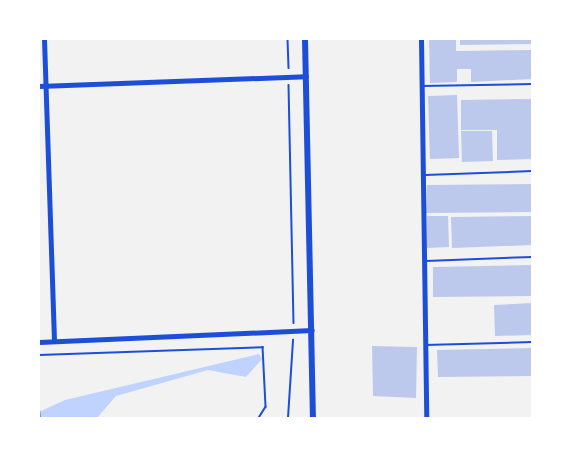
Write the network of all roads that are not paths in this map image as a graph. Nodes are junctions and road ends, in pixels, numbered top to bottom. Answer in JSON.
{"nodes":[{"id":1,"x":44,"y":39,"type":"edge"},
{"id":2,"x":305,"y":39,"type":"edge"},
{"id":3,"x":421,"y":39,"type":"edge"},
{"id":4,"x":306,"y":76,"type":"junction"},
{"id":5,"x":532,"y":84,"type":"edge"},
{"id":6,"x":39,"y":86,"type":"edge"},
{"id":7,"x":47,"y":86,"type":"junction"},
{"id":8,"x":421,"y":86,"type":"junction"},
{"id":9,"x":532,"y":171,"type":"edge"},
{"id":10,"x":422,"y":175,"type":"junction"},
{"id":11,"x":532,"y":257,"type":"edge"},
{"id":12,"x":423,"y":261,"type":"junction"},
{"id":13,"x":312,"y":330,"type":"junction"},
{"id":14,"x":54,"y":341,"type":"junction"},
{"id":15,"x":39,"y":342,"type":"edge"},
{"id":16,"x":532,"y":342,"type":"edge"},
{"id":17,"x":425,"y":345,"type":"junction"},
{"id":18,"x":313,"y":418,"type":"edge"},
{"id":19,"x":426,"y":418,"type":"edge"}],
"edges":[{"from":1,"to":7,"type":"street"},
{"from":2,"to":4,"type":"street"},
{"from":3,"to":8,"type":"street"},
{"from":4,"to":7,"type":"street"},
{"from":4,"to":13,"type":"street"},
{"from":5,"to":8,"type":"lane"},
{"from":6,"to":7,"type":"street"},
{"from":7,"to":14,"type":"street"},
{"from":8,"to":10,"type":"street"},
{"from":9,"to":10,"type":"lane"},
{"from":10,"to":12,"type":"street"},
{"from":11,"to":12,"type":"lane"},
{"from":12,"to":17,"type":"street"},
{"from":13,"to":14,"type":"street"},
{"from":13,"to":18,"type":"street"},
{"from":14,"to":15,"type":"street"},
{"from":16,"to":17,"type":"lane"},
{"from":17,"to":19,"type":"street"}]}
